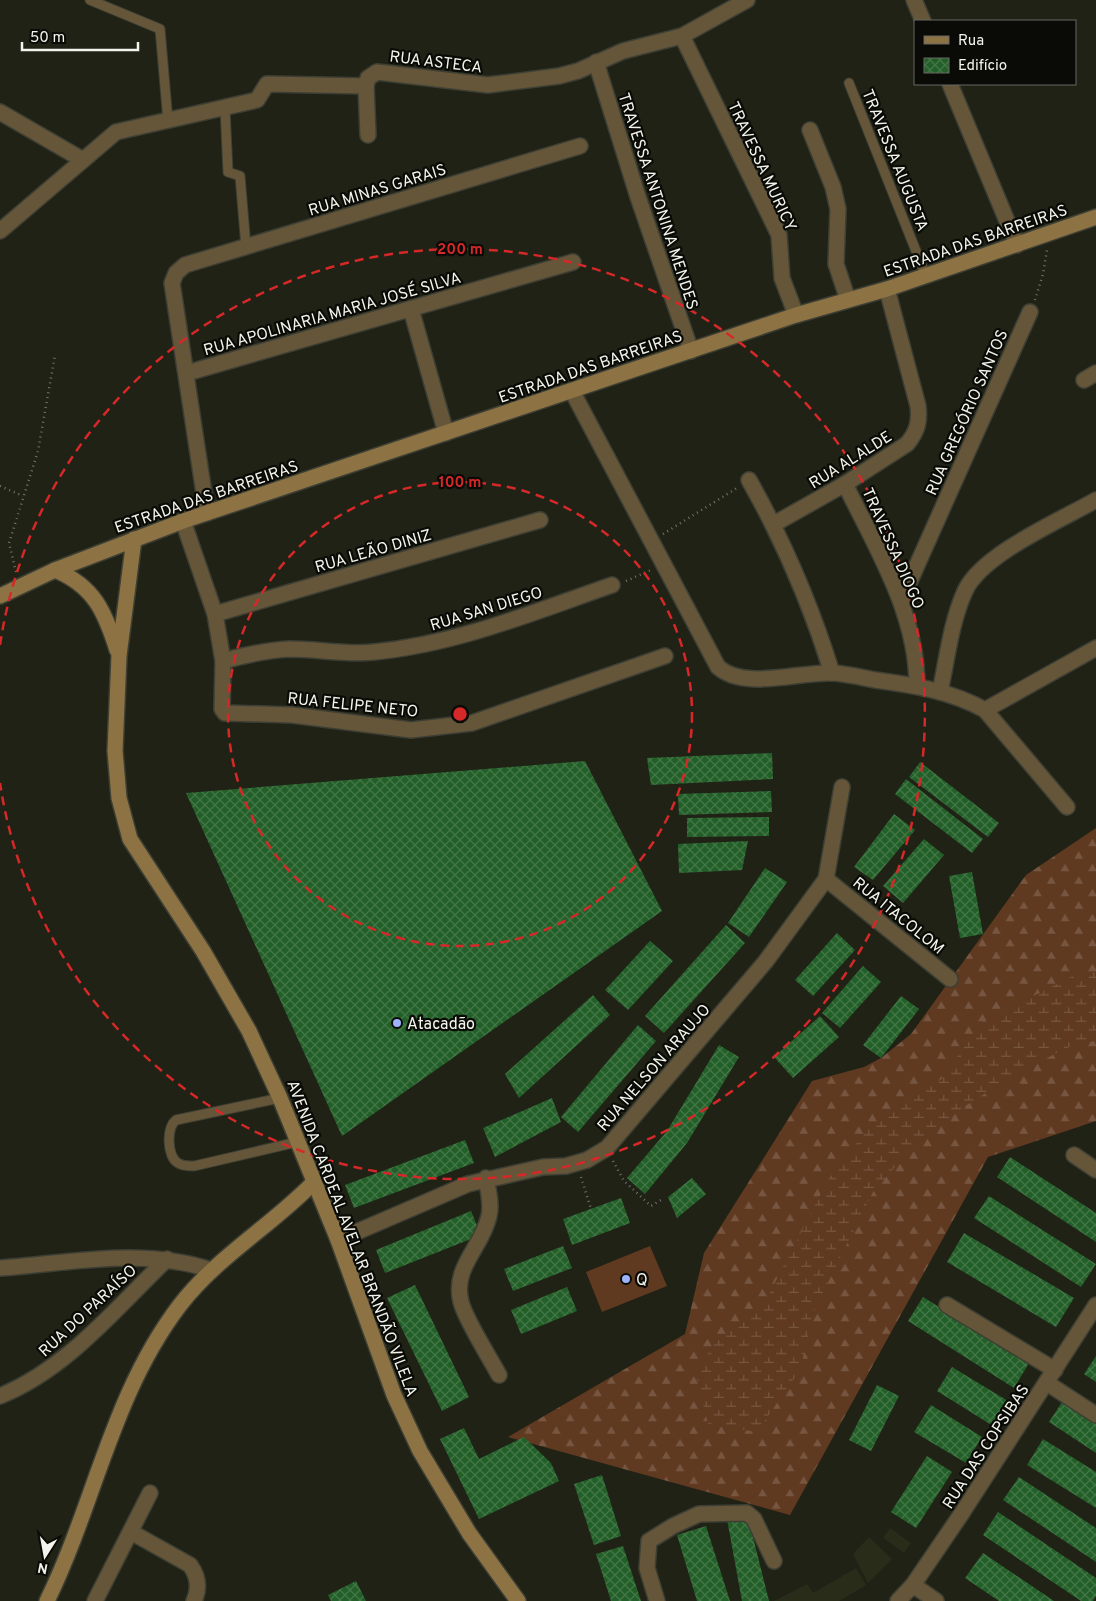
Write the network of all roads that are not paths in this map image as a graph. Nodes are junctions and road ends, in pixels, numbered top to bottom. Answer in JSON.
{"nodes":[{"id":1,"x":90,"y":0,"type":"edge"},
{"id":2,"x":747,"y":0,"type":"edge"},
{"id":3,"x":914,"y":0,"type":"edge"},
{"id":4,"x":923,"y":20,"type":"edge"},
{"id":5,"x":682,"y":36,"type":"junction"},
{"id":6,"x":596,"y":62,"type":"junction"},
{"id":7,"x":849,"y":82,"type":"dead end"},
{"id":8,"x":950,"y":85,"type":"edge"},
{"id":9,"x":366,"y":86,"type":"junction"},
{"id":10,"x":225,"y":108,"type":"junction"},
{"id":11,"x":0,"y":112,"type":"edge"},
{"id":12,"x":168,"y":121,"type":"junction"},
{"id":13,"x":810,"y":130,"type":"dead end"},
{"id":14,"x":368,"y":135,"type":"dead end"},
{"id":15,"x":580,"y":146,"type":"dead end"},
{"id":16,"x":83,"y":160,"type":"junction"},
{"id":17,"x":1096,"y":217,"type":"edge"},
{"id":18,"x":0,"y":231,"type":"edge"},
{"id":19,"x":1017,"y":245,"type":"junction"},
{"id":20,"x":246,"y":247,"type":"junction"},
{"id":21,"x":573,"y":262,"type":"dead end"},
{"id":22,"x":926,"y":276,"type":"junction"},
{"id":23,"x":887,"y":289,"type":"junction"},
{"id":24,"x":848,"y":300,"type":"junction"},
{"id":25,"x":411,"y":309,"type":"junction"},
{"id":26,"x":1030,"y":312,"type":"road end"},
{"id":27,"x":796,"y":316,"type":"junction"},
{"id":28,"x":690,"y":351,"type":"junction"},
{"id":29,"x":187,"y":373,"type":"junction"},
{"id":30,"x":572,"y":391,"type":"junction"},
{"id":31,"x":446,"y":433,"type":"junction"},
{"id":32,"x":749,"y":480,"type":"road end"},
{"id":33,"x":845,"y":484,"type":"junction"},
{"id":34,"x":1096,"y":500,"type":"edge"},
{"id":35,"x":208,"y":513,"type":"junction"},
{"id":36,"x":540,"y":520,"type":"dead end"},
{"id":37,"x":183,"y":521,"type":"junction"},
{"id":38,"x":774,"y":524,"type":"junction"},
{"id":39,"x":134,"y":539,"type":"junction"},
{"id":40,"x":55,"y":570,"type":"junction"},
{"id":41,"x":612,"y":586,"type":"road end"},
{"id":42,"x":0,"y":596,"type":"edge"},
{"id":43,"x":901,"y":601,"type":"junction"},
{"id":44,"x":215,"y":614,"type":"junction"},
{"id":45,"x":1096,"y":648,"type":"edge"},
{"id":46,"x":119,"y":656,"type":"junction"},
{"id":47,"x":665,"y":656,"type":"dead end"},
{"id":48,"x":223,"y":661,"type":"junction"},
{"id":49,"x":832,"y":673,"type":"junction"},
{"id":50,"x":917,"y":686,"type":"junction"},
{"id":51,"x":940,"y":692,"type":"junction"},
{"id":52,"x":985,"y":710,"type":"junction"},
{"id":53,"x":842,"y":787,"type":"dead end"},
{"id":54,"x":1067,"y":807,"type":"dead end"},
{"id":55,"x":826,"y":879,"type":"junction"},
{"id":56,"x":950,"y":979,"type":"dead end"},
{"id":57,"x":280,"y":1098,"type":"junction"},
{"id":58,"x":297,"y":1142,"type":"junction"},
{"id":59,"x":1074,"y":1155,"type":"dead end"},
{"id":60,"x":1096,"y":1170,"type":"edge"},
{"id":61,"x":486,"y":1178,"type":"junction"},
{"id":62,"x":313,"y":1183,"type":"junction"},
{"id":63,"x":338,"y":1240,"type":"junction"},
{"id":64,"x":167,"y":1259,"type":"junction"},
{"id":65,"x":0,"y":1268,"type":"edge"},
{"id":66,"x":211,"y":1270,"type":"junction"},
{"id":67,"x":947,"y":1305,"type":"dead end"},
{"id":68,"x":1096,"y":1305,"type":"edge"},
{"id":69,"x":1055,"y":1370,"type":"junction"},
{"id":70,"x":499,"y":1375,"type":"dead end"},
{"id":71,"x":1047,"y":1383,"type":"junction"},
{"id":72,"x":0,"y":1396,"type":"edge"},
{"id":73,"x":1096,"y":1415,"type":"edge"},
{"id":74,"x":150,"y":1493,"type":"dead end"},
{"id":75,"x":130,"y":1532,"type":"junction"},
{"id":76,"x":774,"y":1561,"type":"dead end"},
{"id":77,"x":913,"y":1585,"type":"junction"},
{"id":78,"x":47,"y":1601,"type":"edge"},
{"id":79,"x":95,"y":1601,"type":"edge"},
{"id":80,"x":194,"y":1601,"type":"edge"},
{"id":81,"x":518,"y":1601,"type":"edge"},
{"id":82,"x":656,"y":1601,"type":"edge"},
{"id":83,"x":898,"y":1601,"type":"edge"},
{"id":84,"x":936,"y":1601,"type":"edge"}],
"edges":[{"from":1,"to":12,"type":"lane"},
{"from":2,"to":5,"type":"street","name":"RUA ASTECA"},
{"from":3,"to":4,"type":"street"},
{"from":5,"to":6,"type":"street","name":"RUA ASTECA"},
{"from":5,"to":27,"type":"street","name":"TRAVESSA MURICY"},
{"from":6,"to":9,"type":"street","name":"RUA ASTECA"},
{"from":6,"to":28,"type":"street","name":"TRAVESSA ANTONINA MENDES"},
{"from":7,"to":22,"type":"lane","name":"TRAVESSA AUGUSTA"},
{"from":8,"to":19,"type":"street"},
{"from":9,"to":10,"type":"street"},
{"from":9,"to":14,"type":"street"},
{"from":10,"to":12,"type":"street"},
{"from":10,"to":20,"type":"lane"},
{"from":11,"to":16,"type":"street"},
{"from":12,"to":16,"type":"street"},
{"from":13,"to":24,"type":"street"},
{"from":15,"to":20,"type":"street","name":"RUA MINAS GARAIS"},
{"from":16,"to":18,"type":"street"},
{"from":17,"to":19,"type":"main road","name":"ESTRADA DAS BARREIRAS"},
{"from":19,"to":22,"type":"main road","name":"ESTRADA DAS BARREIRAS"},
{"from":20,"to":29,"type":"street","name":"RUA MINAS GARAIS"},
{"from":21,"to":25,"type":"street","name":"RUA APOLINARIA MARIA JOSÉ SILVA"},
{"from":22,"to":23,"type":"main road","name":"ESTRADA DAS BARREIRAS"},
{"from":23,"to":24,"type":"main road","name":"ESTRADA DAS BARREIRAS"},
{"from":23,"to":33,"type":"street","name":"RUA ALALDE"},
{"from":24,"to":27,"type":"main road","name":"ESTRADA DAS BARREIRAS"},
{"from":25,"to":29,"type":"street","name":"RUA APOLINARIA MARIA JOSÉ SILVA"},
{"from":25,"to":31,"type":"street"},
{"from":26,"to":43,"type":"street","name":"RUA GREGÓRIO SANTOS"},
{"from":27,"to":28,"type":"main road","name":"ESTRADA DAS BARREIRAS"},
{"from":28,"to":30,"type":"main road","name":"ESTRADA DAS BARREIRAS"},
{"from":29,"to":35,"type":"street"},
{"from":30,"to":31,"type":"main road","name":"ESTRADA DAS BARREIRAS"},
{"from":30,"to":49,"type":"street"},
{"from":31,"to":35,"type":"main road","name":"ESTRADA DAS BARREIRAS"},
{"from":32,"to":38,"type":"street"},
{"from":33,"to":38,"type":"street","name":"RUA ALALDE"},
{"from":33,"to":43,"type":"street","name":"TRAVESSA DIOGO"},
{"from":34,"to":51,"type":"street"},
{"from":35,"to":37,"type":"main road","name":"ESTRADA DAS BARREIRAS"},
{"from":36,"to":44,"type":"street","name":"RUA LEÃO DINIZ"},
{"from":37,"to":39,"type":"main road","name":"ESTRADA DAS BARREIRAS"},
{"from":37,"to":44,"type":"street","name":"RUA FELIPE NETO"},
{"from":38,"to":49,"type":"street"},
{"from":39,"to":40,"type":"main road","name":"ESTRADA DAS BARREIRAS"},
{"from":39,"to":46,"type":"main road","name":"AVENIDA CARDEAL AVELAR BRANDÃO VILELA"},
{"from":40,"to":42,"type":"main road","name":"ESTRADA DAS BARREIRAS"},
{"from":40,"to":46,"type":"main road","name":"AVENIDA CARDEAL AVELAR BRANDÃO VILELA"},
{"from":41,"to":48,"type":"street","name":"RUA SAN DIEGO"},
{"from":43,"to":50,"type":"street","name":"TRAVESSA DIOGO"},
{"from":44,"to":48,"type":"street","name":"RUA FELIPE NETO"},
{"from":45,"to":52,"type":"street"},
{"from":46,"to":57,"type":"main road","name":"AVENIDA CARDEAL AVELAR BRANDÃO VILELA"},
{"from":47,"to":48,"type":"street","name":"RUA FELIPE NETO"},
{"from":49,"to":50,"type":"street"},
{"from":50,"to":51,"type":"street"},
{"from":51,"to":52,"type":"street"},
{"from":52,"to":54,"type":"street"},
{"from":53,"to":55,"type":"street","name":"RUA NELSON ARAUJO"},
{"from":55,"to":56,"type":"street","name":"RUA ITACOLOM"},
{"from":55,"to":61,"type":"street","name":"RUA NELSON ARAUJO"},
{"from":57,"to":58,"type":"main road","name":"AVENIDA CARDEAL AVELAR BRANDÃO VILELA"},
{"from":57,"to":58,"type":"lane"},
{"from":58,"to":62,"type":"main road","name":"AVENIDA CARDEAL AVELAR BRANDÃO VILELA"},
{"from":59,"to":60,"type":"street"},
{"from":61,"to":63,"type":"street","name":"RUA NELSON ARAUJO"},
{"from":61,"to":70,"type":"street"},
{"from":62,"to":63,"type":"main road","name":"AVENIDA CARDEAL AVELAR BRANDÃO VILELA"},
{"from":62,"to":66,"type":"main road"},
{"from":63,"to":81,"type":"main road","name":"AVENIDA CARDEAL AVELAR BRANDÃO VILELA"},
{"from":64,"to":65,"type":"street"},
{"from":64,"to":66,"type":"street"},
{"from":64,"to":72,"type":"street","name":"RUA DO PARAÍSO"},
{"from":66,"to":78,"type":"main road"},
{"from":67,"to":69,"type":"street"},
{"from":68,"to":69,"type":"street","name":"RUA DAS COPSIBAS"},
{"from":69,"to":71,"type":"street","name":"RUA DAS COPSIBAS"},
{"from":71,"to":73,"type":"street"},
{"from":71,"to":77,"type":"street","name":"RUA DAS COPSIBAS"},
{"from":74,"to":75,"type":"street"},
{"from":75,"to":79,"type":"street"},
{"from":75,"to":80,"type":"street"},
{"from":76,"to":82,"type":"street"},
{"from":77,"to":83,"type":"street","name":"RUA DAS COPSIBAS"},
{"from":77,"to":84,"type":"street"}]}
